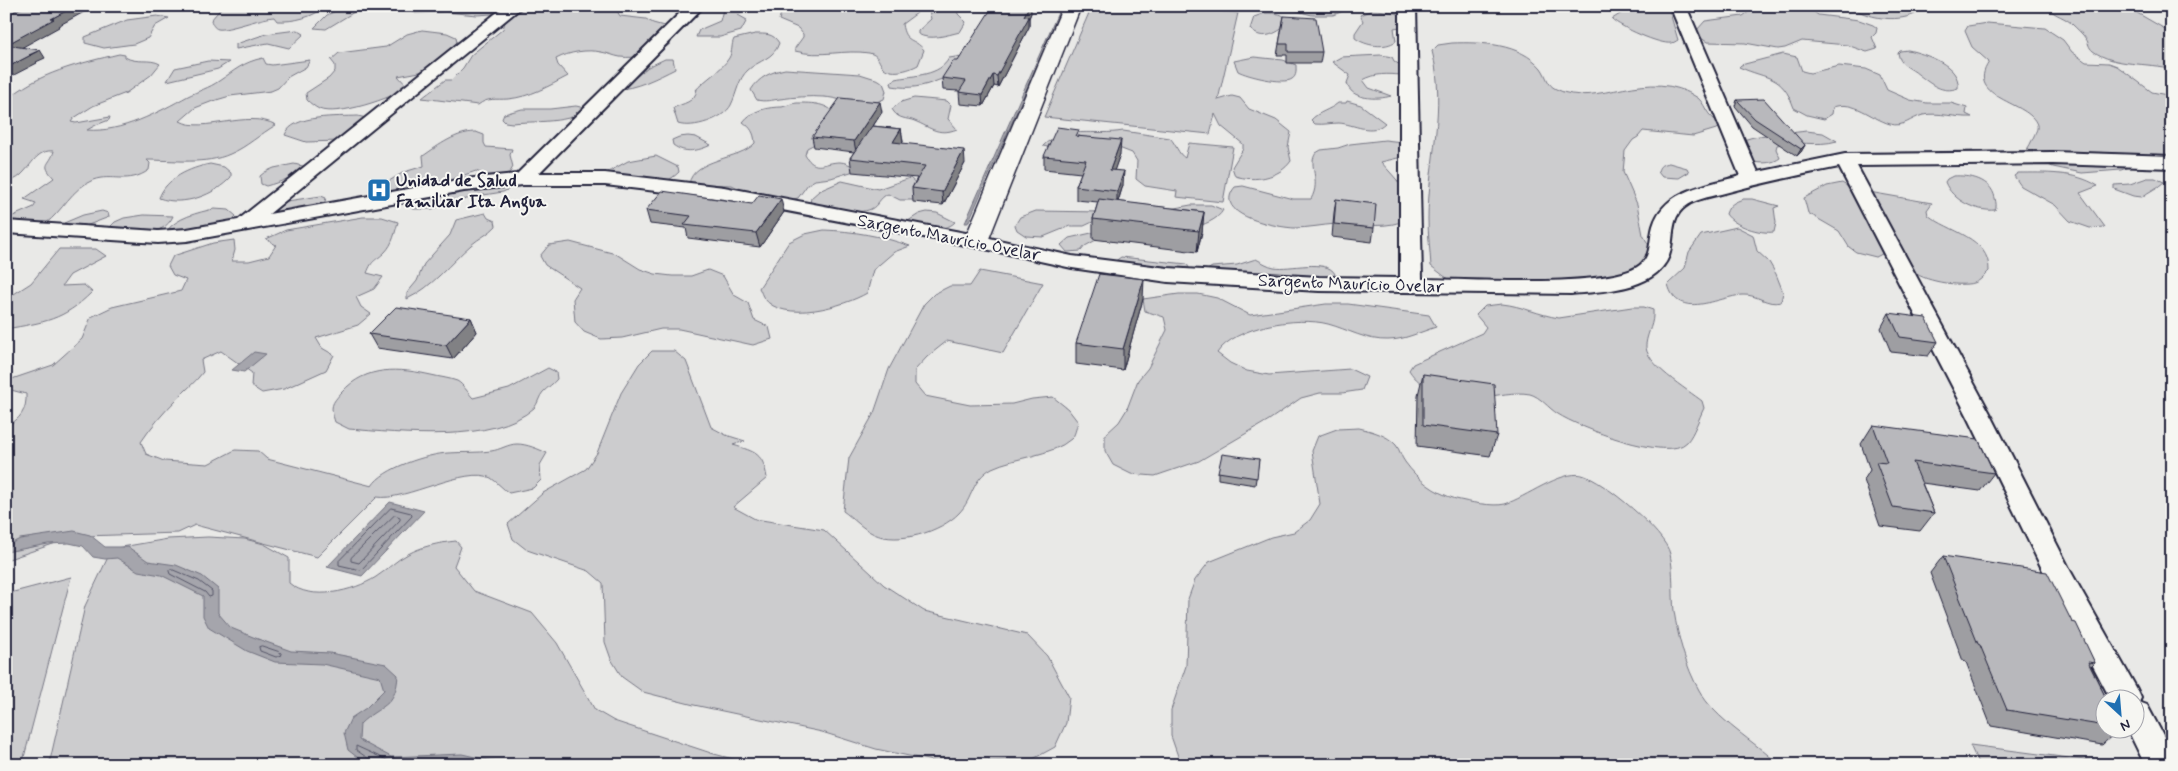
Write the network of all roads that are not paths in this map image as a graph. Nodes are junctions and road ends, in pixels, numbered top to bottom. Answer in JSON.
{"nodes":[{"id":1,"x":516,"y":6,"type":"edge"},
{"id":2,"x":696,"y":6,"type":"edge"},
{"id":3,"x":1072,"y":6,"type":"edge"},
{"id":4,"x":1408,"y":6,"type":"edge"},
{"id":5,"x":1678,"y":6,"type":"edge"},
{"id":6,"x":1845,"y":160,"type":"junction"},
{"id":7,"x":2172,"y":162,"type":"edge"},
{"id":8,"x":523,"y":179,"type":"junction"},
{"id":9,"x":1751,"y":179,"type":"junction"},
{"id":10,"x":244,"y":224,"type":"junction"},
{"id":11,"x":6,"y":227,"type":"edge"},
{"id":12,"x":976,"y":241,"type":"junction"},
{"id":13,"x":1411,"y":285,"type":"junction"},
{"id":14,"x":2121,"y":688,"type":"edge"},
{"id":15,"x":2146,"y":734,"type":"edge"},
{"id":16,"x":2162,"y":765,"type":"edge"}],
"edges":[{"from":1,"to":10,"type":"street"},
{"from":2,"to":8,"type":"street"},
{"from":3,"to":12,"type":"street"},
{"from":4,"to":13,"type":"street"},
{"from":5,"to":9,"type":"street"},
{"from":6,"to":7,"type":"street"},
{"from":6,"to":9,"type":"street","name":"Sargento Mauricio Ovelar"},
{"from":6,"to":14,"type":"street"},
{"from":8,"to":10,"type":"street","name":"Sargento Mauricio Ovelar"},
{"from":8,"to":12,"type":"street","name":"Sargento Mauricio Ovelar"},
{"from":9,"to":13,"type":"street","name":"Sargento Mauricio Ovelar"},
{"from":10,"to":11,"type":"street","name":"Sargento Mauricio Ovelar"},
{"from":12,"to":13,"type":"street","name":"Sargento Mauricio Ovelar"},
{"from":15,"to":16,"type":"street"}]}
